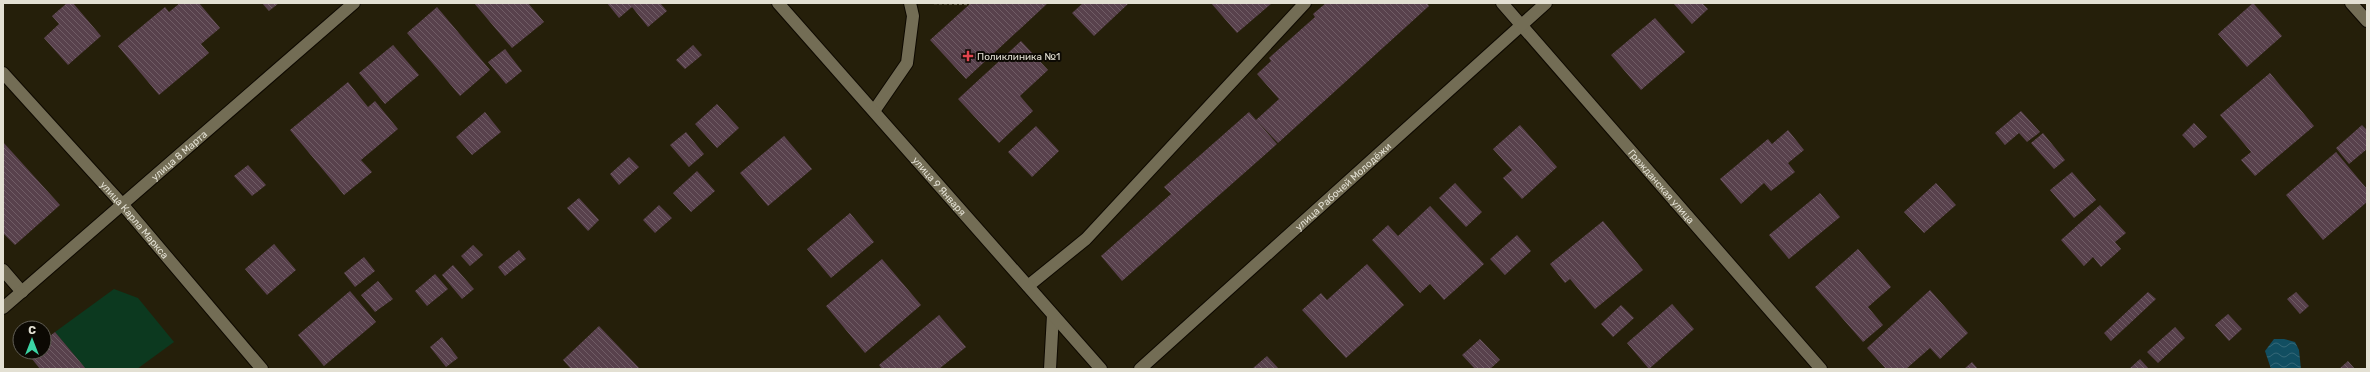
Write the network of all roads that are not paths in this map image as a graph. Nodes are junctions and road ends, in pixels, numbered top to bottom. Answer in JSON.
{"nodes":[{"id":1,"x":354,"y":3,"type":"edge"},
{"id":2,"x":778,"y":3,"type":"edge"},
{"id":3,"x":910,"y":3,"type":"edge"},
{"id":4,"x":1306,"y":3,"type":"edge"},
{"id":5,"x":1502,"y":3,"type":"edge"},
{"id":6,"x":1546,"y":3,"type":"edge"},
{"id":7,"x":2351,"y":3,"type":"edge"},
{"id":8,"x":2367,"y":21,"type":"edge"},
{"id":9,"x":1522,"y":25,"type":"junction"},
{"id":10,"x":3,"y":73,"type":"edge"},
{"id":11,"x":874,"y":111,"type":"junction"},
{"id":12,"x":122,"y":204,"type":"junction"},
{"id":13,"x":3,"y":270,"type":"edge"},
{"id":14,"x":1028,"y":286,"type":"junction"},
{"id":15,"x":22,"y":292,"type":"junction"},
{"id":16,"x":3,"y":308,"type":"edge"},
{"id":17,"x":1054,"y":315,"type":"junction"},
{"id":18,"x":262,"y":369,"type":"edge"},
{"id":19,"x":1050,"y":369,"type":"edge"},
{"id":20,"x":1101,"y":369,"type":"edge"},
{"id":21,"x":1140,"y":369,"type":"edge"},
{"id":22,"x":1821,"y":369,"type":"edge"}],
"edges":[{"from":1,"to":12,"type":"street","name":"улица 8 Марта"},
{"from":2,"to":11,"type":"street","name":"улица 9 Января"},
{"from":3,"to":11,"type":"street"},
{"from":4,"to":14,"type":"street"},
{"from":5,"to":9,"type":"street","name":"Гражданская улица"},
{"from":6,"to":9,"type":"street","name":"улица Рабочей Молодёжи"},
{"from":7,"to":8,"type":"street"},
{"from":9,"to":21,"type":"street","name":"улица Рабочей Молодёжи"},
{"from":9,"to":22,"type":"street","name":"Гражданская улица"},
{"from":10,"to":12,"type":"street","name":"улица Карла Маркса"},
{"from":11,"to":14,"type":"street","name":"улица 9 Января"},
{"from":12,"to":15,"type":"street","name":"улица 8 Марта"},
{"from":12,"to":18,"type":"street","name":"улица Карла Маркса"},
{"from":13,"to":15,"type":"street"},
{"from":14,"to":17,"type":"street","name":"улица 9 Января"},
{"from":15,"to":16,"type":"street","name":"улица 8 Марта"},
{"from":17,"to":19,"type":"street"},
{"from":17,"to":20,"type":"street","name":"улица 9 Января"}]}
